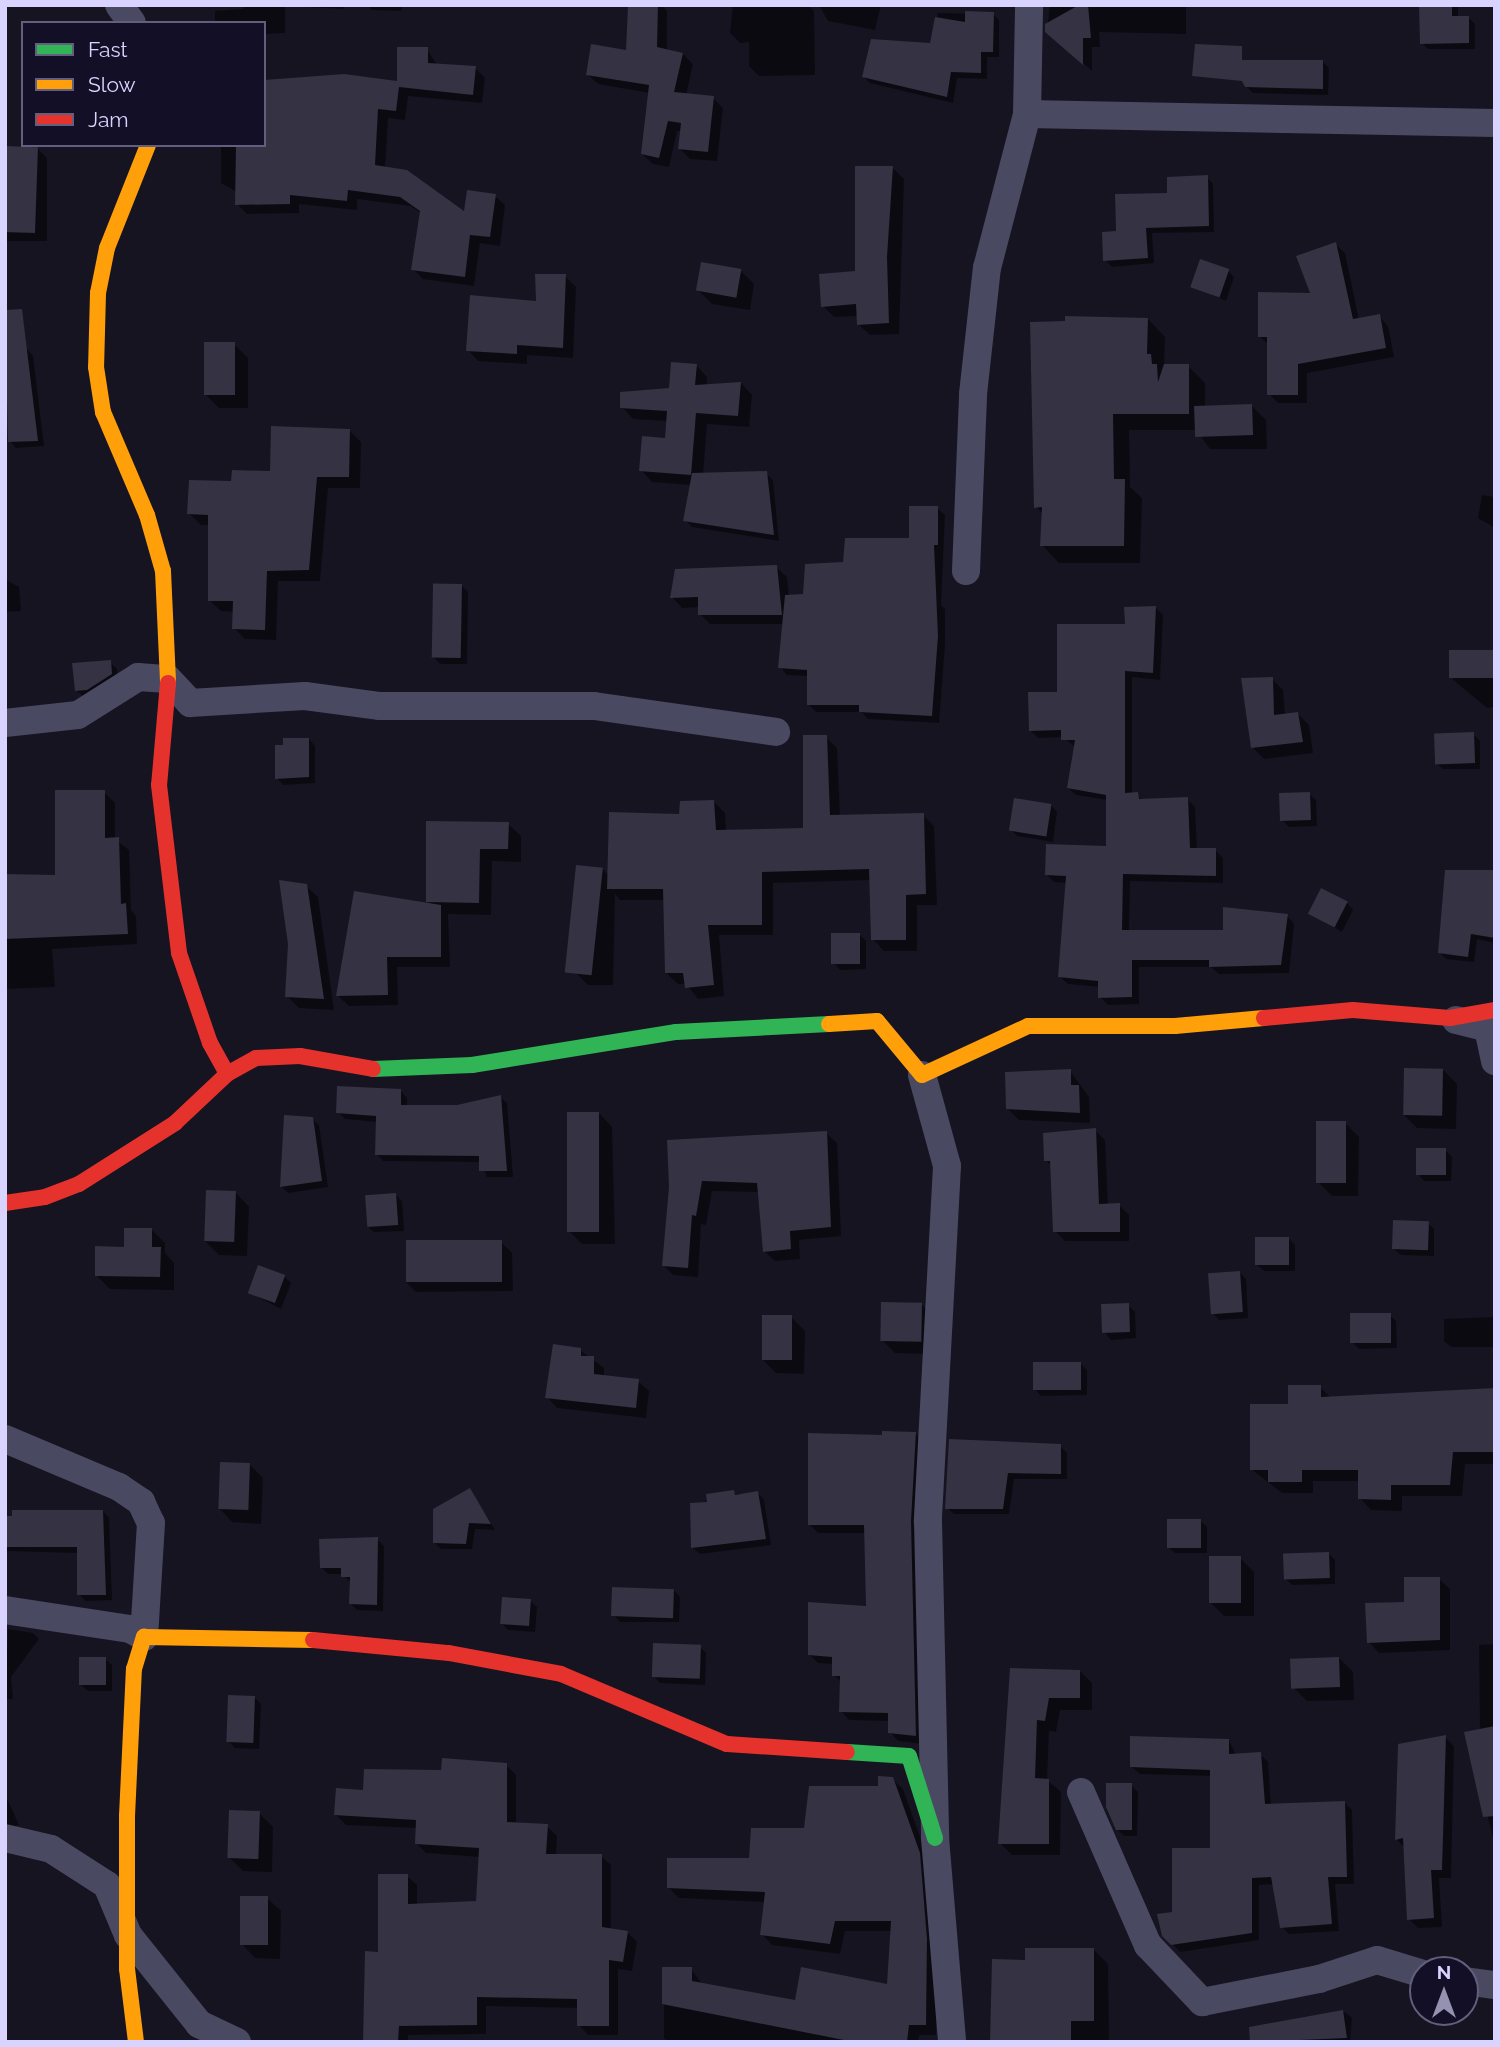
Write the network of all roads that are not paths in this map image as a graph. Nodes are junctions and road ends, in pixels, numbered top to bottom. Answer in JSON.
{"nodes":[{"id":1,"x":119,"y":5,"type":"edge"},
{"id":2,"x":1029,"y":5,"type":"edge"},
{"id":3,"x":131,"y":21,"type":"edge"},
{"id":4,"x":1027,"y":114,"type":"junction"},
{"id":5,"x":1495,"y":123,"type":"edge"},
{"id":6,"x":147,"y":147,"type":"edge"},
{"id":7,"x":967,"y":571,"type":"dead end"},
{"id":8,"x":168,"y":678,"type":"junction"},
{"id":9,"x":5,"y":723,"type":"edge"},
{"id":10,"x":776,"y":732,"type":"dead end"},
{"id":11,"x":1495,"y":1010,"type":"edge"},
{"id":12,"x":1450,"y":1018,"type":"junction"},
{"id":13,"x":1495,"y":1060,"type":"edge"},
{"id":14,"x":226,"y":1074,"type":"junction"},
{"id":15,"x":922,"y":1075,"type":"junction"},
{"id":16,"x":5,"y":1203,"type":"edge"},
{"id":17,"x":5,"y":1439,"type":"edge"},
{"id":18,"x":5,"y":1610,"type":"edge"},
{"id":19,"x":144,"y":1637,"type":"junction"},
{"id":20,"x":1081,"y":1792,"type":"dead end"},
{"id":21,"x":5,"y":1838,"type":"edge"},
{"id":22,"x":935,"y":1838,"type":"junction"},
{"id":23,"x":128,"y":1935,"type":"junction"},
{"id":24,"x":1409,"y":1970,"type":"edge"},
{"id":25,"x":136,"y":2042,"type":"edge"},
{"id":26,"x":237,"y":2042,"type":"edge"},
{"id":27,"x":952,"y":2042,"type":"edge"}],
"edges":[{"from":1,"to":3,"type":"street"},
{"from":2,"to":4,"type":"street"},
{"from":4,"to":5,"type":"street"},
{"from":4,"to":7,"type":"street"},
{"from":6,"to":8,"type":"street"},
{"from":8,"to":9,"type":"street"},
{"from":8,"to":10,"type":"street"},
{"from":8,"to":14,"type":"street"},
{"from":11,"to":12,"type":"street"},
{"from":12,"to":13,"type":"street"},
{"from":12,"to":15,"type":"street"},
{"from":14,"to":15,"type":"street"},
{"from":14,"to":16,"type":"street"},
{"from":15,"to":22,"type":"street"},
{"from":17,"to":19,"type":"street"},
{"from":18,"to":19,"type":"street"},
{"from":19,"to":22,"type":"street"},
{"from":19,"to":23,"type":"street"},
{"from":20,"to":24,"type":"street"},
{"from":21,"to":23,"type":"street"},
{"from":22,"to":27,"type":"street"},
{"from":23,"to":25,"type":"street"},
{"from":23,"to":26,"type":"street"}]}
